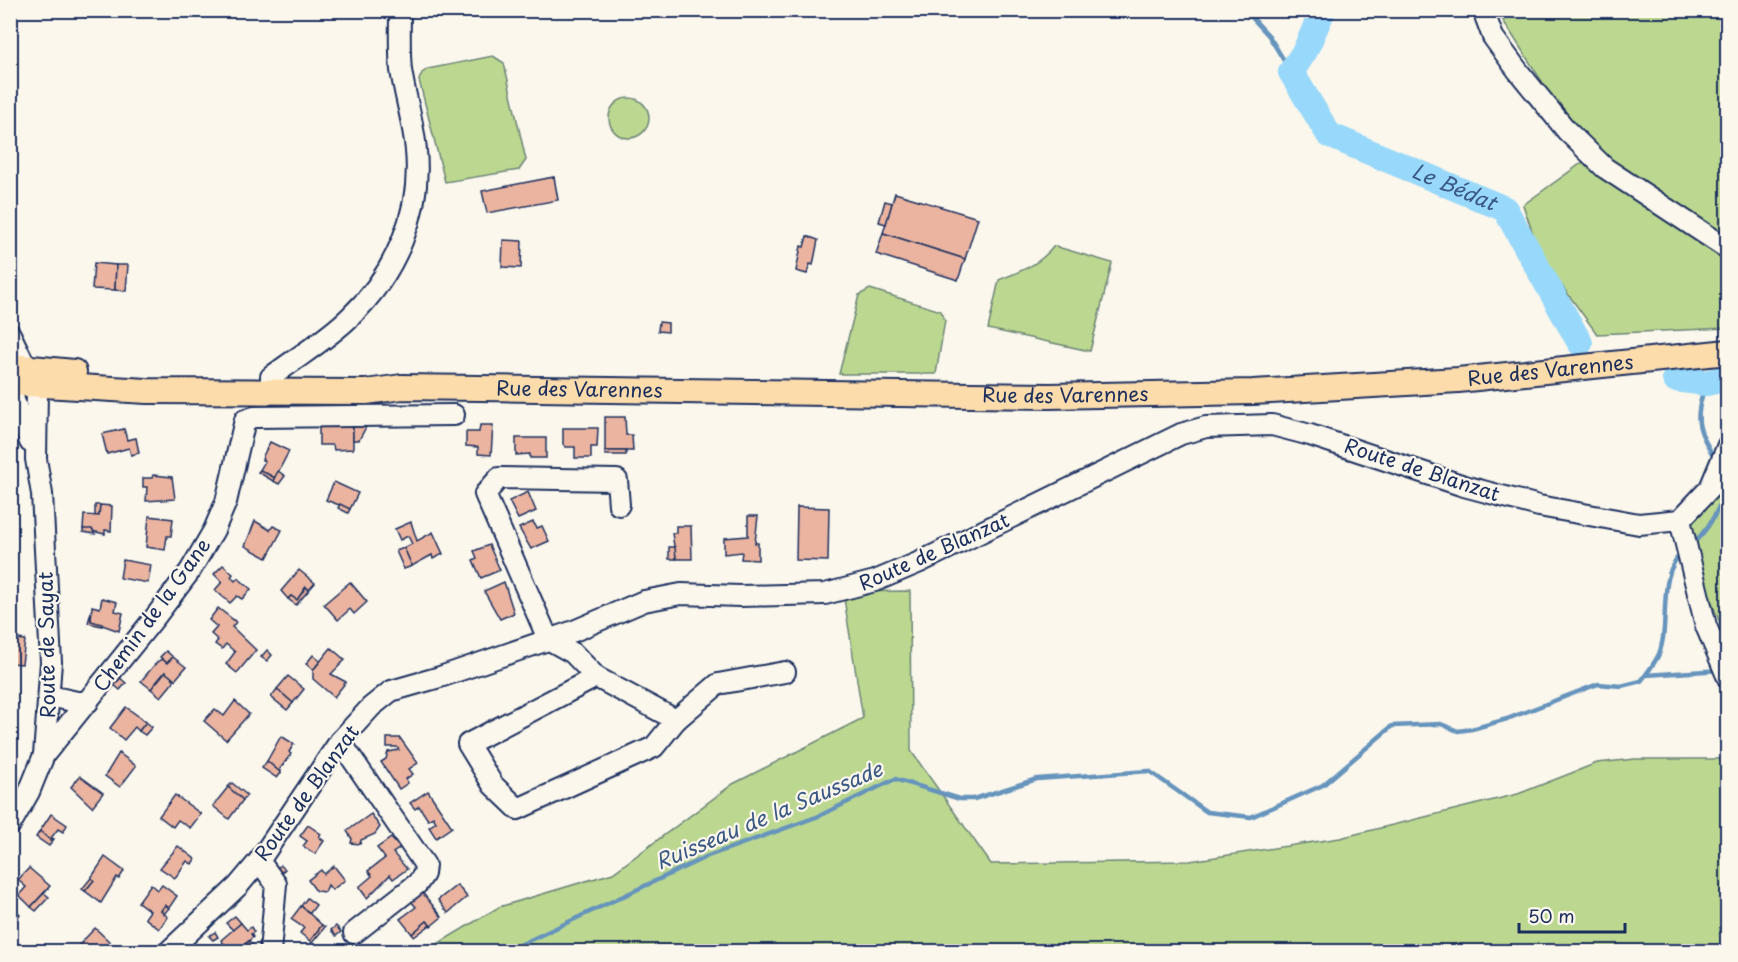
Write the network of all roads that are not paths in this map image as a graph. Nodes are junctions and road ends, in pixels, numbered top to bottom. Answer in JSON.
{"nodes":[{"id":1,"x":400,"y":10,"type":"edge"},
{"id":2,"x":1483,"y":10,"type":"edge"},
{"id":3,"x":1728,"y":249,"type":"edge"},
{"id":4,"x":10,"y":334,"type":"edge"},
{"id":5,"x":1728,"y":352,"type":"edge"},
{"id":6,"x":21,"y":375,"type":"edge"},
{"id":7,"x":271,"y":384,"type":"junction"},
{"id":8,"x":10,"y":390,"type":"edge"},
{"id":9,"x":454,"y":415,"type":"dead end"},
{"id":10,"x":1728,"y":445,"type":"edge"},
{"id":11,"x":36,"y":459,"type":"junction"},
{"id":12,"x":619,"y":505,"type":"dead end"},
{"id":13,"x":1680,"y":520,"type":"junction"},
{"id":14,"x":548,"y":639,"type":"junction"},
{"id":15,"x":785,"y":672,"type":"dead end"},
{"id":16,"x":596,"y":677,"type":"junction"},
{"id":17,"x":1728,"y":678,"type":"edge"},
{"id":18,"x":50,"y":696,"type":"junction"},
{"id":19,"x":88,"y":702,"type":"junction"},
{"id":20,"x":676,"y":720,"type":"junction"},
{"id":21,"x":340,"y":741,"type":"junction"},
{"id":22,"x":44,"y":755,"type":"junction"},
{"id":23,"x":10,"y":825,"type":"edge"},
{"id":24,"x":259,"y":861,"type":"junction"},
{"id":25,"x":354,"y":933,"type":"dead end"},
{"id":26,"x":168,"y":951,"type":"edge"},
{"id":27,"x":270,"y":951,"type":"edge"}],
"edges":[{"from":1,"to":7,"type":"street"},
{"from":2,"to":3,"type":"street"},
{"from":4,"to":6,"type":"street","name":"Route de Sayat"},
{"from":5,"to":7,"type":"main road","name":"Rue des Varennes"},
{"from":6,"to":7,"type":"main road","name":"Rue des Varennes"},
{"from":6,"to":11,"type":"street","name":"Route de Sayat"},
{"from":8,"to":11,"type":"street","name":"Route de Sayat"},
{"from":9,"to":19,"type":"street","name":"Chemin de la Gane"},
{"from":10,"to":13,"type":"street"},
{"from":11,"to":18,"type":"street","name":"Route de Sayat"},
{"from":12,"to":14,"type":"street"},
{"from":13,"to":14,"type":"street","name":"Route de Blanzat"},
{"from":13,"to":17,"type":"street"},
{"from":14,"to":16,"type":"street"},
{"from":14,"to":21,"type":"street","name":"Route de Blanzat"},
{"from":15,"to":20,"type":"street"},
{"from":16,"to":20,"type":"street"},
{"from":16,"to":20,"type":"street"},
{"from":18,"to":19,"type":"street"},
{"from":18,"to":22,"type":"street","name":"Route de Sayat"},
{"from":19,"to":22,"type":"street","name":"Chemin de la Gane"},
{"from":21,"to":24,"type":"street","name":"Route de Blanzat"},
{"from":21,"to":25,"type":"street"},
{"from":22,"to":23,"type":"street","name":"Route de Sayat"},
{"from":24,"to":26,"type":"street","name":"Route de Blanzat"},
{"from":24,"to":27,"type":"street"}]}
